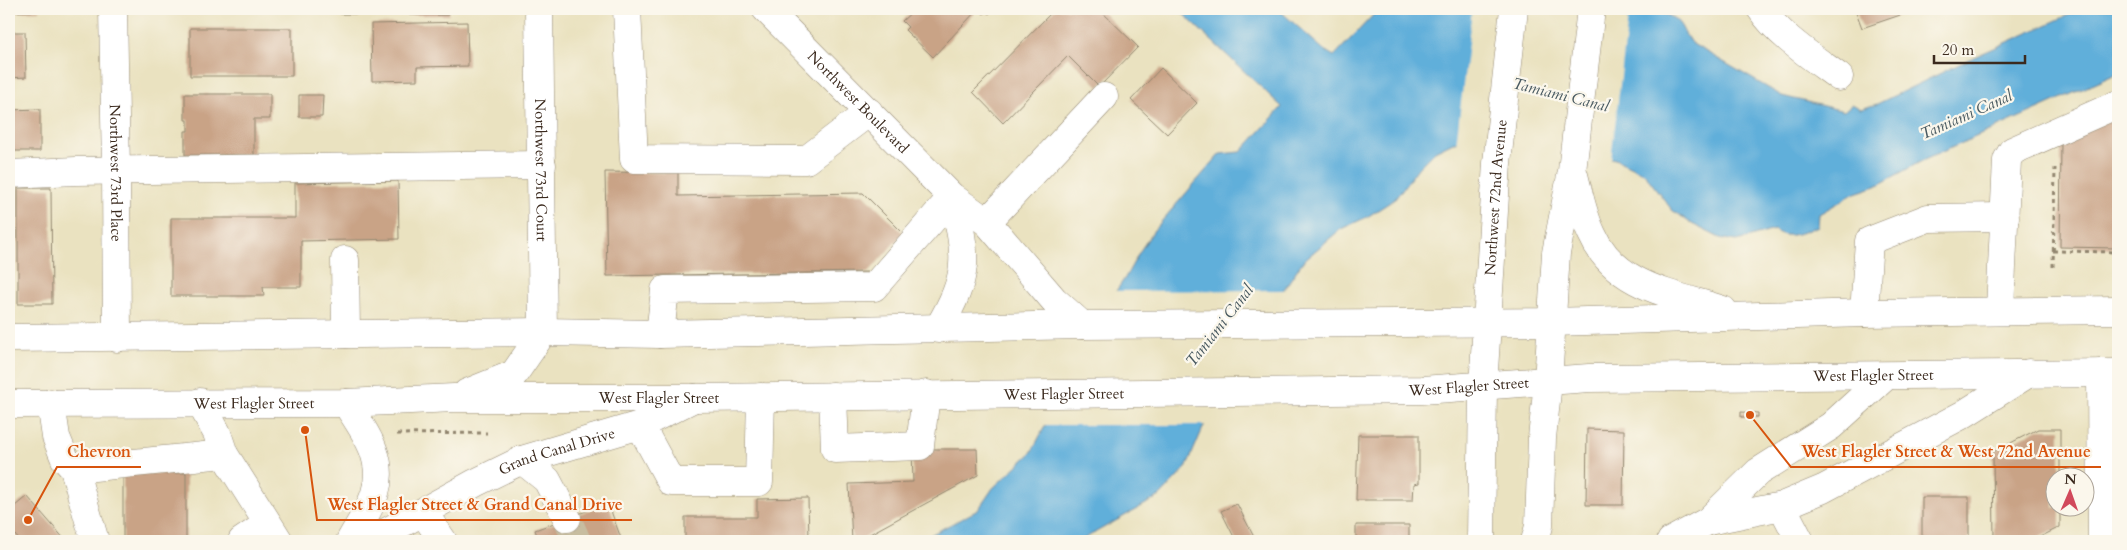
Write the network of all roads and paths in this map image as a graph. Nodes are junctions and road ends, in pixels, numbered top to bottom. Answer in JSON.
{"nodes":[{"id":1,"x":113,"y":9,"type":"edge"},
{"id":2,"x":539,"y":9,"type":"edge"},
{"id":3,"x":627,"y":9,"type":"edge"},
{"id":4,"x":766,"y":9,"type":"edge"},
{"id":5,"x":1514,"y":9,"type":"edge"},
{"id":6,"x":1591,"y":9,"type":"edge"},
{"id":7,"x":1761,"y":9,"type":"edge"},
{"id":8,"x":1839,"y":77,"type":"dead end"},
{"id":9,"x":1104,"y":97,"type":"dead end"},
{"id":10,"x":2118,"y":104,"type":"edge"},
{"id":11,"x":869,"y":112,"type":"junction"},
{"id":12,"x":542,"y":165,"type":"junction"},
{"id":13,"x":2055,"y":168,"type":"dead end"},
{"id":14,"x":116,"y":170,"type":"junction"},
{"id":15,"x":1572,"y":171,"type":"junction"},
{"id":16,"x":9,"y":174,"type":"edge"},
{"id":17,"x":952,"y":196,"type":"junction"},
{"id":18,"x":2005,"y":217,"type":"junction"},
{"id":19,"x":987,"y":222,"type":"junction"},
{"id":20,"x":2053,"y":251,"type":"junction"},
{"id":21,"x":2118,"y":252,"type":"edge"},
{"id":22,"x":345,"y":260,"type":"dead end"},
{"id":23,"x":2053,"y":267,"type":"dead end"},
{"id":24,"x":2000,"y":310,"type":"junction"},
{"id":25,"x":2118,"y":310,"type":"edge"},
{"id":26,"x":1864,"y":313,"type":"junction"},
{"id":27,"x":1742,"y":317,"type":"junction"},
{"id":28,"x":1487,"y":322,"type":"junction"},
{"id":29,"x":1552,"y":322,"type":"junction"},
{"id":30,"x":1082,"y":325,"type":"junction"},
{"id":31,"x":938,"y":328,"type":"junction"},
{"id":32,"x":543,"y":332,"type":"junction"},
{"id":33,"x":346,"y":334,"type":"junction"},
{"id":34,"x":660,"y":334,"type":"junction"},
{"id":35,"x":9,"y":338,"type":"edge"},
{"id":36,"x":116,"y":338,"type":"junction"},
{"id":37,"x":2029,"y":373,"type":"junction"},
{"id":38,"x":2110,"y":373,"type":"edge"},
{"id":39,"x":1886,"y":376,"type":"junction"},
{"id":40,"x":1548,"y":382,"type":"junction"},
{"id":41,"x":1483,"y":387,"type":"junction"},
{"id":42,"x":926,"y":394,"type":"junction"},
{"id":43,"x":833,"y":396,"type":"junction"},
{"id":44,"x":761,"y":397,"type":"junction"},
{"id":45,"x":454,"y":398,"type":"junction"},
{"id":46,"x":694,"y":398,"type":"junction"},
{"id":47,"x":200,"y":402,"type":"junction"},
{"id":48,"x":51,"y":403,"type":"junction"},
{"id":49,"x":346,"y":403,"type":"junction"},
{"id":50,"x":9,"y":404,"type":"edge"},
{"id":51,"x":2110,"y":416,"type":"edge"},
{"id":52,"x":640,"y":425,"type":"junction"},
{"id":53,"x":487,"y":433,"type":"dead end"},
{"id":54,"x":395,"y":434,"type":"dead end"},
{"id":55,"x":224,"y":454,"type":"junction"},
{"id":56,"x":522,"y":460,"type":"junction"},
{"id":57,"x":74,"y":469,"type":"junction"},
{"id":58,"x":2110,"y":475,"type":"edge"},
{"id":59,"x":1782,"y":506,"type":"junction"},
{"id":60,"x":422,"y":512,"type":"junction"},
{"id":61,"x":567,"y":518,"type":"tunnel mouth"},
{"id":62,"x":1708,"y":521,"type":"junction"},
{"id":63,"x":273,"y":533,"type":"edge"},
{"id":64,"x":2118,"y":537,"type":"edge"},
{"id":65,"x":95,"y":541,"type":"edge"},
{"id":66,"x":242,"y":541,"type":"edge"},
{"id":67,"x":350,"y":541,"type":"edge"},
{"id":68,"x":370,"y":541,"type":"edge"},
{"id":69,"x":444,"y":541,"type":"edge"},
{"id":70,"x":1481,"y":541,"type":"edge"},
{"id":71,"x":1535,"y":541,"type":"edge"},
{"id":72,"x":1671,"y":541,"type":"edge"},
{"id":73,"x":1800,"y":541,"type":"edge"}],
"edges":[{"from":1,"to":14,"type":"main road","name":"Northwest 73rd Place"},
{"from":2,"to":12,"type":"main road","name":"Northwest 73rd Court"},
{"from":3,"to":11,"type":"main road"},
{"from":4,"to":11,"type":"main road","name":"Northwest Boulevard"},
{"from":5,"to":28,"type":"main road","name":"Northwest 72nd Avenue"},
{"from":6,"to":15,"type":"main road"},
{"from":7,"to":8,"type":"main road"},
{"from":9,"to":19,"type":"main road"},
{"from":10,"to":18,"type":"main road"},
{"from":11,"to":17,"type":"main road","name":"Northwest Boulevard"},
{"from":12,"to":14,"type":"main road"},
{"from":12,"to":32,"type":"main road","name":"Northwest 73rd Court"},
{"from":13,"to":20,"type":"path"},
{"from":14,"to":16,"type":"main road"},
{"from":14,"to":36,"type":"main road","name":"Northwest 73rd Place"},
{"from":15,"to":27,"type":"main road"},
{"from":15,"to":29,"type":"main road"},
{"from":17,"to":19,"type":"main road","name":"Northwest Boulevard"},
{"from":17,"to":31,"type":"main road"},
{"from":17,"to":34,"type":"main road"},
{"from":18,"to":24,"type":"main road"},
{"from":18,"to":26,"type":"main road"},
{"from":19,"to":30,"type":"main road","name":"Northwest Boulevard"},
{"from":20,"to":21,"type":"path"},
{"from":20,"to":23,"type":"path"},
{"from":22,"to":33,"type":"main road"},
{"from":24,"to":25,"type":"main road"},
{"from":24,"to":26,"type":"main road"},
{"from":26,"to":27,"type":"main road"},
{"from":27,"to":29,"type":"main road"},
{"from":28,"to":29,"type":"main road"},
{"from":28,"to":30,"type":"main road"},
{"from":28,"to":41,"type":"main road","name":"Northwest 72nd Avenue"},
{"from":29,"to":40,"type":"main road"},
{"from":30,"to":31,"type":"main road"},
{"from":31,"to":34,"type":"main road"},
{"from":32,"to":33,"type":"main road"},
{"from":32,"to":34,"type":"main road"},
{"from":32,"to":45,"type":"main road"},
{"from":33,"to":36,"type":"main road"},
{"from":35,"to":36,"type":"main road"},
{"from":37,"to":38,"type":"main road","name":"West Flagler Street"},
{"from":37,"to":39,"type":"main road","name":"West Flagler Street"},
{"from":37,"to":59,"type":"main road"},
{"from":38,"to":51,"type":"main road"},
{"from":39,"to":40,"type":"main road","name":"West Flagler Street"},
{"from":39,"to":62,"type":"main road"},
{"from":40,"to":41,"type":"main road","name":"West Flagler Street"},
{"from":40,"to":71,"type":"main road"},
{"from":41,"to":42,"type":"main road","name":"West Flagler Street"},
{"from":41,"to":70,"type":"main road","name":"Northwest 72nd Avenue"},
{"from":42,"to":43,"type":"main road","name":"West Flagler Street"},
{"from":42,"to":43,"type":"main road"},
{"from":43,"to":44,"type":"main road","name":"West Flagler Street"},
{"from":44,"to":46,"type":"main road","name":"West Flagler Street"},
{"from":44,"to":52,"type":"main road"},
{"from":45,"to":46,"type":"main road","name":"West Flagler Street"},
{"from":45,"to":49,"type":"main road","name":"West Flagler Street"},
{"from":46,"to":52,"type":"main road","name":"Grand Canal Drive"},
{"from":47,"to":48,"type":"main road","name":"West Flagler Street"},
{"from":47,"to":49,"type":"main road","name":"West Flagler Street"},
{"from":47,"to":55,"type":"main road"},
{"from":48,"to":50,"type":"main road","name":"West Flagler Street"},
{"from":48,"to":57,"type":"main road"},
{"from":49,"to":67,"type":"main road"},
{"from":51,"to":58,"type":"main road"},
{"from":52,"to":56,"type":"main road","name":"Grand Canal Drive"},
{"from":53,"to":54,"type":"path"},
{"from":55,"to":57,"type":"main road"},
{"from":55,"to":63,"type":"main road"},
{"from":56,"to":60,"type":"main road","name":"Grand Canal Drive"},
{"from":56,"to":61,"type":"main road"},
{"from":57,"to":65,"type":"main road"},
{"from":58,"to":64,"type":"main road"},
{"from":59,"to":62,"type":"main road"},
{"from":59,"to":73,"type":"main road"},
{"from":60,"to":68,"type":"main road","name":"Grand Canal Drive"},
{"from":60,"to":69,"type":"main road"},
{"from":62,"to":72,"type":"main road"},
{"from":63,"to":66,"type":"main road"}]}
